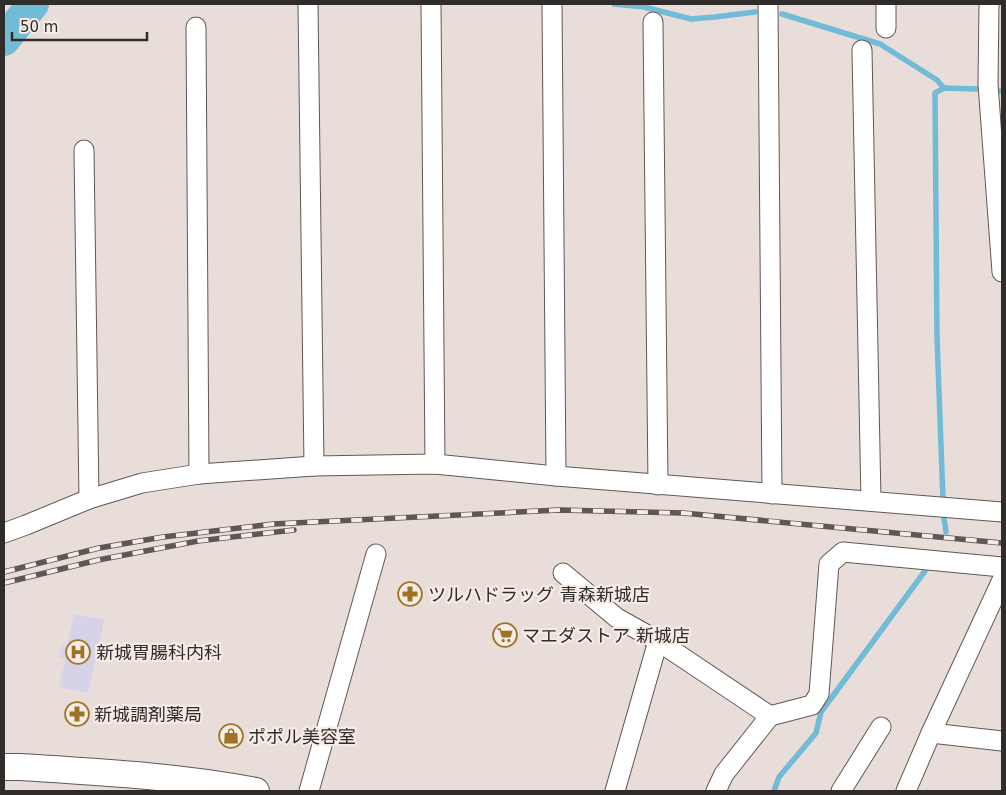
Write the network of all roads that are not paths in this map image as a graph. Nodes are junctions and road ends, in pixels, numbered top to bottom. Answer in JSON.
{"nodes":[{"id":1,"x":308,"y":4,"type":"edge"},
{"id":2,"x":431,"y":4,"type":"edge"},
{"id":3,"x":552,"y":4,"type":"edge"},
{"id":4,"x":768,"y":4,"type":"edge"},
{"id":5,"x":886,"y":4,"type":"edge"},
{"id":6,"x":989,"y":4,"type":"edge"},
{"id":7,"x":654,"y":22,"type":"dead end"},
{"id":8,"x":196,"y":27,"type":"dead end"},
{"id":9,"x":886,"y":28,"type":"dead end"},
{"id":10,"x":862,"y":50,"type":"dead end"},
{"id":11,"x":84,"y":150,"type":"dead end"},
{"id":12,"x":1002,"y":272,"type":"edge"},
{"id":13,"x":435,"y":464,"type":"junction"},
{"id":14,"x":314,"y":466,"type":"junction"},
{"id":15,"x":199,"y":474,"type":"junction"},
{"id":16,"x":556,"y":476,"type":"junction"},
{"id":17,"x":658,"y":484,"type":"junction"},
{"id":18,"x":772,"y":494,"type":"junction"},
{"id":19,"x":89,"y":499,"type":"junction"},
{"id":20,"x":871,"y":501,"type":"junction"},
{"id":21,"x":1002,"y":512,"type":"edge"},
{"id":22,"x":4,"y":533,"type":"edge"},
{"id":23,"x":376,"y":554,"type":"dead end"},
{"id":24,"x":1002,"y":567,"type":"edge"},
{"id":25,"x":563,"y":573,"type":"dead end"},
{"id":26,"x":1002,"y":580,"type":"edge"},
{"id":27,"x":658,"y":641,"type":"junction"},
{"id":28,"x":770,"y":716,"type":"junction"},
{"id":29,"x":881,"y":728,"type":"dead end"},
{"id":30,"x":931,"y":734,"type":"junction"},
{"id":31,"x":1002,"y":741,"type":"edge"},
{"id":32,"x":12,"y":767,"type":"edge"},
{"id":33,"x":119,"y":783,"type":"edge"},
{"id":34,"x":220,"y":788,"type":"edge"},
{"id":35,"x":256,"y":791,"type":"edge"},
{"id":36,"x":309,"y":791,"type":"edge"},
{"id":37,"x":616,"y":791,"type":"edge"},
{"id":38,"x":716,"y":791,"type":"edge"},
{"id":39,"x":841,"y":791,"type":"edge"},
{"id":40,"x":906,"y":791,"type":"edge"}],
"edges":[{"from":1,"to":14,"type":"street"},
{"from":2,"to":13,"type":"street"},
{"from":3,"to":16,"type":"street"},
{"from":4,"to":18,"type":"street"},
{"from":5,"to":9,"type":"street"},
{"from":6,"to":12,"type":"street"},
{"from":7,"to":17,"type":"street"},
{"from":8,"to":15,"type":"street"},
{"from":10,"to":20,"type":"street"},
{"from":11,"to":19,"type":"street"},
{"from":13,"to":14,"type":"street"},
{"from":13,"to":16,"type":"street"},
{"from":14,"to":15,"type":"street"},
{"from":15,"to":19,"type":"street"},
{"from":16,"to":17,"type":"street"},
{"from":17,"to":18,"type":"street"},
{"from":18,"to":20,"type":"street"},
{"from":19,"to":22,"type":"street"},
{"from":20,"to":21,"type":"street"},
{"from":23,"to":36,"type":"street"},
{"from":24,"to":28,"type":"street"},
{"from":25,"to":27,"type":"street"},
{"from":26,"to":30,"type":"street"},
{"from":27,"to":28,"type":"street"},
{"from":27,"to":37,"type":"street"},
{"from":28,"to":38,"type":"street"},
{"from":29,"to":39,"type":"street"},
{"from":30,"to":31,"type":"street"},
{"from":30,"to":40,"type":"street"},
{"from":32,"to":33,"type":"main road"},
{"from":33,"to":34,"type":"main road"},
{"from":34,"to":35,"type":"main road"}]}
